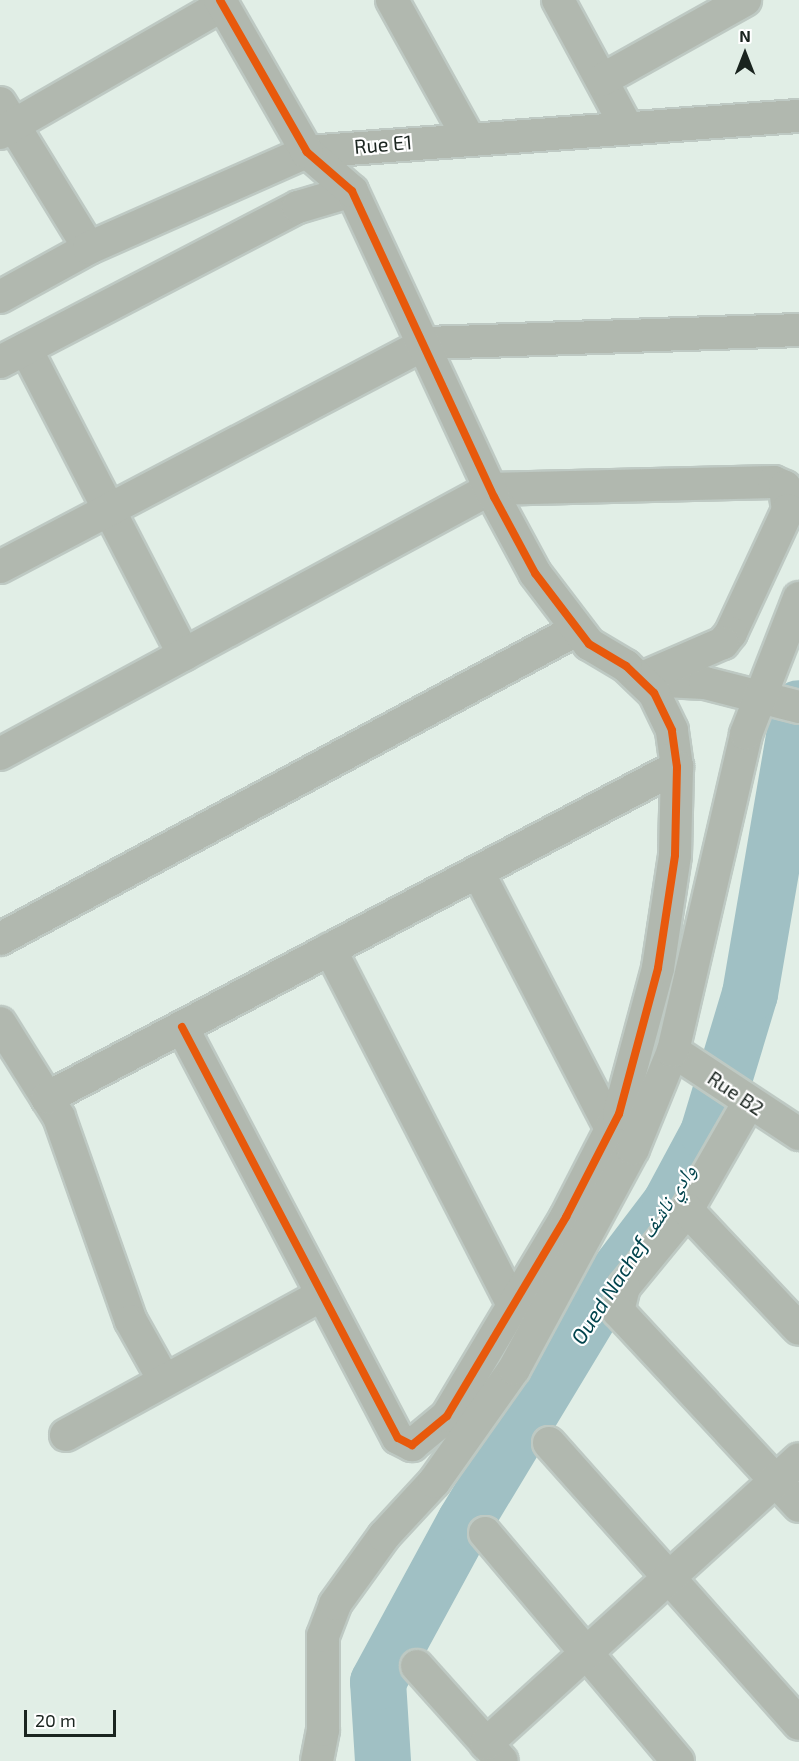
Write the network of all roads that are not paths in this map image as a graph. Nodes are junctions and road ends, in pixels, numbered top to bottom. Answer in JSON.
{"nodes":[{"id":1,"x":392,"y":0,"type":"edge"},
{"id":2,"x":558,"y":0,"type":"edge"},
{"id":3,"x":745,"y":0,"type":"edge"},
{"id":4,"x":221,"y":3,"type":"edge"},
{"id":5,"x":602,"y":80,"type":"junction"},
{"id":6,"x":799,"y":116,"type":"edge"},
{"id":7,"x":4,"y":121,"type":"edge"},
{"id":8,"x":626,"y":126,"type":"junction"},
{"id":9,"x":468,"y":137,"type":"junction"},
{"id":10,"x":307,"y":152,"type":"junction"},
{"id":11,"x":352,"y":191,"type":"junction"},
{"id":12,"x":89,"y":248,"type":"junction"},
{"id":13,"x":0,"y":297,"type":"edge"},
{"id":14,"x":799,"y":330,"type":"edge"},
{"id":15,"x":427,"y":343,"type":"junction"},
{"id":16,"x":13,"y":355,"type":"edge"},
{"id":17,"x":490,"y":489,"type":"junction"},
{"id":18,"x":109,"y":510,"type":"junction"},
{"id":19,"x":0,"y":567,"type":"edge"},
{"id":20,"x":799,"y":598,"type":"edge"},
{"id":21,"x":576,"y":630,"type":"junction"},
{"id":22,"x":184,"y":655,"type":"junction"},
{"id":23,"x":640,"y":680,"type":"junction"},
{"id":24,"x":759,"y":693,"type":"junction"},
{"id":25,"x":799,"y":707,"type":"edge"},
{"id":26,"x":0,"y":754,"type":"edge"},
{"id":27,"x":677,"y":767,"type":"junction"},
{"id":28,"x":478,"y":872,"type":"junction"},
{"id":29,"x":0,"y":939,"type":"edge"},
{"id":30,"x":330,"y":949,"type":"junction"},
{"id":31,"x":0,"y":1023,"type":"edge"},
{"id":32,"x":182,"y":1027,"type":"junction"},
{"id":33,"x":673,"y":1051,"type":"junction"},
{"id":34,"x":47,"y":1098,"type":"junction"},
{"id":35,"x":750,"y":1102,"type":"junction"},
{"id":36,"x":611,"y":1129,"type":"junction"},
{"id":37,"x":799,"y":1134,"type":"edge"},
{"id":38,"x":687,"y":1210,"type":"junction"},
{"id":39,"x":322,"y":1295,"type":"junction"},
{"id":40,"x":513,"y":1305,"type":"junction"},
{"id":41,"x":799,"y":1329,"type":"edge"},
{"id":42,"x":164,"y":1380,"type":"junction"},
{"id":43,"x":66,"y":1436,"type":"dead end"},
{"id":44,"x":549,"y":1443,"type":"dead end"},
{"id":45,"x":412,"y":1445,"type":"junction"},
{"id":46,"x":799,"y":1459,"type":"edge"},
{"id":47,"x":776,"y":1480,"type":"junction"},
{"id":48,"x":434,"y":1482,"type":"junction"},
{"id":49,"x":799,"y":1506,"type":"edge"},
{"id":50,"x":485,"y":1533,"type":"dead end"},
{"id":51,"x":669,"y":1578,"type":"junction"},
{"id":52,"x":587,"y":1653,"type":"junction"},
{"id":53,"x":417,"y":1666,"type":"dead end"},
{"id":54,"x":799,"y":1724,"type":"edge"},
{"id":55,"x":494,"y":1752,"type":"edge"},
{"id":56,"x":317,"y":1761,"type":"edge"},
{"id":57,"x":678,"y":1761,"type":"edge"}],
"edges":[{"from":1,"to":9,"type":"street"},
{"from":2,"to":5,"type":"street"},
{"from":3,"to":5,"type":"street"},
{"from":4,"to":7,"type":"street"},
{"from":4,"to":10,"type":"street"},
{"from":5,"to":8,"type":"street"},
{"from":6,"to":8,"type":"street","name":"Rue E1"},
{"from":7,"to":12,"type":"street"},
{"from":8,"to":9,"type":"street","name":"Rue E1"},
{"from":9,"to":10,"type":"street","name":"Rue E1"},
{"from":10,"to":11,"type":"street"},
{"from":10,"to":12,"type":"street","name":"Rue E1"},
{"from":11,"to":15,"type":"street"},
{"from":11,"to":16,"type":"street"},
{"from":12,"to":13,"type":"street","name":"Rue E1"},
{"from":14,"to":15,"type":"street"},
{"from":15,"to":17,"type":"street"},
{"from":15,"to":18,"type":"street"},
{"from":16,"to":18,"type":"street"},
{"from":17,"to":21,"type":"street"},
{"from":17,"to":22,"type":"street"},
{"from":17,"to":23,"type":"street"},
{"from":18,"to":19,"type":"street"},
{"from":18,"to":22,"type":"street"},
{"from":20,"to":24,"type":"street"},
{"from":21,"to":23,"type":"street"},
{"from":21,"to":29,"type":"street"},
{"from":22,"to":26,"type":"street"},
{"from":23,"to":24,"type":"street"},
{"from":23,"to":27,"type":"street"},
{"from":24,"to":25,"type":"street"},
{"from":24,"to":33,"type":"street"},
{"from":27,"to":28,"type":"street"},
{"from":27,"to":36,"type":"street"},
{"from":28,"to":30,"type":"street"},
{"from":28,"to":36,"type":"street"},
{"from":30,"to":32,"type":"street"},
{"from":30,"to":40,"type":"street"},
{"from":31,"to":34,"type":"street"},
{"from":32,"to":34,"type":"street"},
{"from":32,"to":39,"type":"street"},
{"from":33,"to":35,"type":"street","name":"Rue B2"},
{"from":33,"to":48,"type":"street"},
{"from":34,"to":42,"type":"street"},
{"from":35,"to":37,"type":"street","name":"Rue B2"},
{"from":35,"to":38,"type":"street"},
{"from":36,"to":40,"type":"street"},
{"from":38,"to":41,"type":"street"},
{"from":38,"to":47,"type":"street"},
{"from":39,"to":42,"type":"street"},
{"from":39,"to":45,"type":"street"},
{"from":40,"to":45,"type":"street"},
{"from":42,"to":43,"type":"street"},
{"from":44,"to":51,"type":"street"},
{"from":45,"to":48,"type":"street"},
{"from":46,"to":47,"type":"street"},
{"from":47,"to":49,"type":"street"},
{"from":47,"to":51,"type":"street"},
{"from":48,"to":56,"type":"street"},
{"from":50,"to":52,"type":"street"},
{"from":51,"to":52,"type":"street"},
{"from":51,"to":54,"type":"street"},
{"from":52,"to":55,"type":"street"},
{"from":52,"to":57,"type":"street"},
{"from":53,"to":55,"type":"street"}]}
